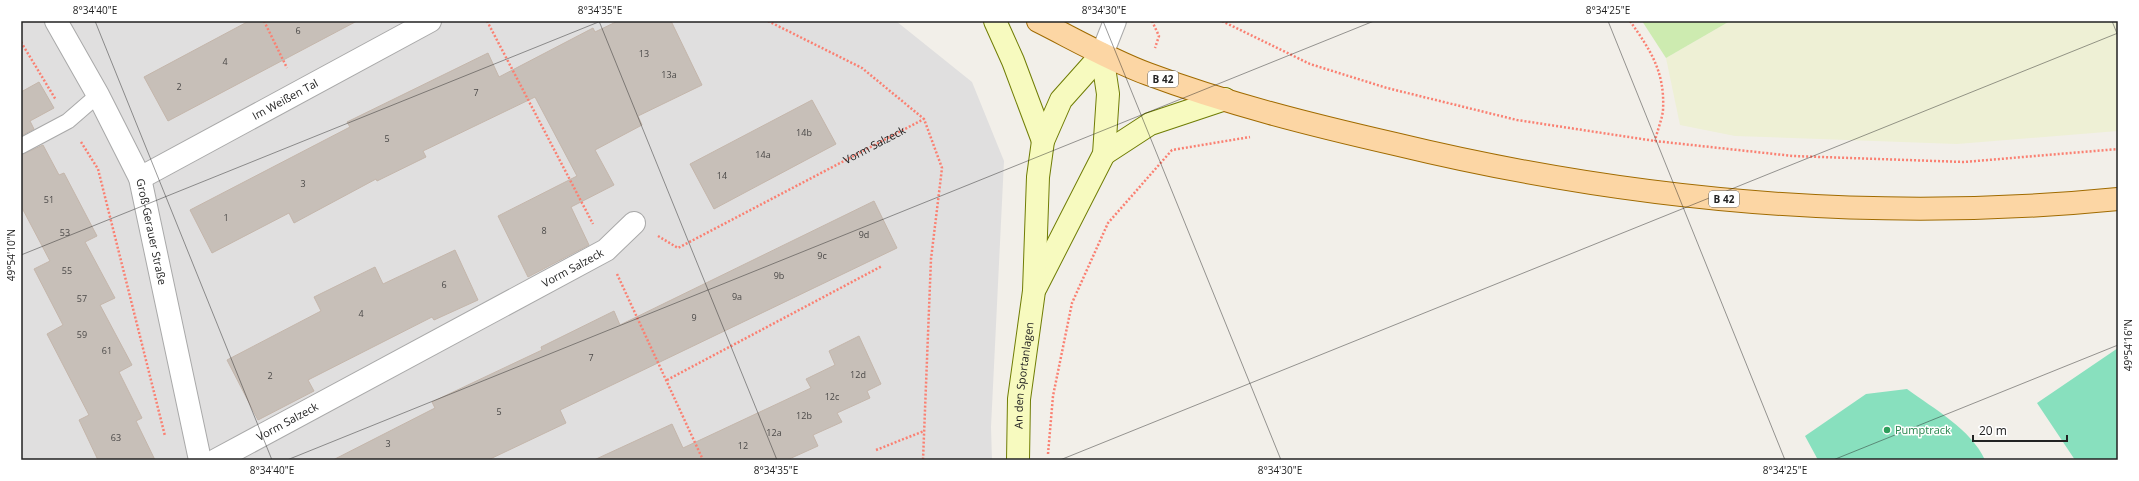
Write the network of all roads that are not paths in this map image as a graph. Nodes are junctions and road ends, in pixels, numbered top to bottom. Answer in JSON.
{"nodes":[{"id":1,"x":56,"y":21,"type":"edge"},
{"id":2,"x":430,"y":21,"type":"edge"},
{"id":3,"x":995,"y":21,"type":"edge"},
{"id":4,"x":1038,"y":21,"type":"edge"},
{"id":5,"x":1115,"y":21,"type":"edge"},
{"id":6,"x":1102,"y":54,"type":"junction"},
{"id":7,"x":98,"y":95,"type":"junction"},
{"id":8,"x":1225,"y":99,"type":"junction"},
{"id":9,"x":1044,"y":141,"type":"junction"},
{"id":10,"x":21,"y":146,"type":"edge"},
{"id":11,"x":1104,"y":154,"type":"junction"},
{"id":12,"x":140,"y":178,"type":"junction"},
{"id":13,"x":2118,"y":199,"type":"edge"},
{"id":14,"x":634,"y":223,"type":"road end"},
{"id":15,"x":1034,"y":291,"type":"junction"},
{"id":16,"x":200,"y":460,"type":"edge"},
{"id":17,"x":216,"y":460,"type":"edge"},
{"id":18,"x":1018,"y":460,"type":"edge"}],
"edges":[{"from":1,"to":7,"type":"street","name":"Groß-Gerauer Straße"},
{"from":2,"to":12,"type":"street","name":"Im Weißen Tal"},
{"from":3,"to":9,"type":"main road"},
{"from":4,"to":6,"type":"main road","number":"B 42"},
{"from":5,"to":6,"type":"street"},
{"from":6,"to":8,"type":"main road","number":"B 42"},
{"from":6,"to":9,"type":"main road"},
{"from":6,"to":11,"type":"main road"},
{"from":7,"to":10,"type":"lane"},
{"from":7,"to":12,"type":"street","name":"Groß-Gerauer Straße"},
{"from":8,"to":11,"type":"main road"},
{"from":8,"to":13,"type":"main road","number":"B 42"},
{"from":9,"to":15,"type":"main road"},
{"from":11,"to":15,"type":"main road"},
{"from":12,"to":16,"type":"street","name":"Groß-Gerauer Straße"},
{"from":14,"to":17,"type":"street","name":"Vorm Salzeck"},
{"from":15,"to":18,"type":"main road","name":"An den Sportanlagen"}]}
